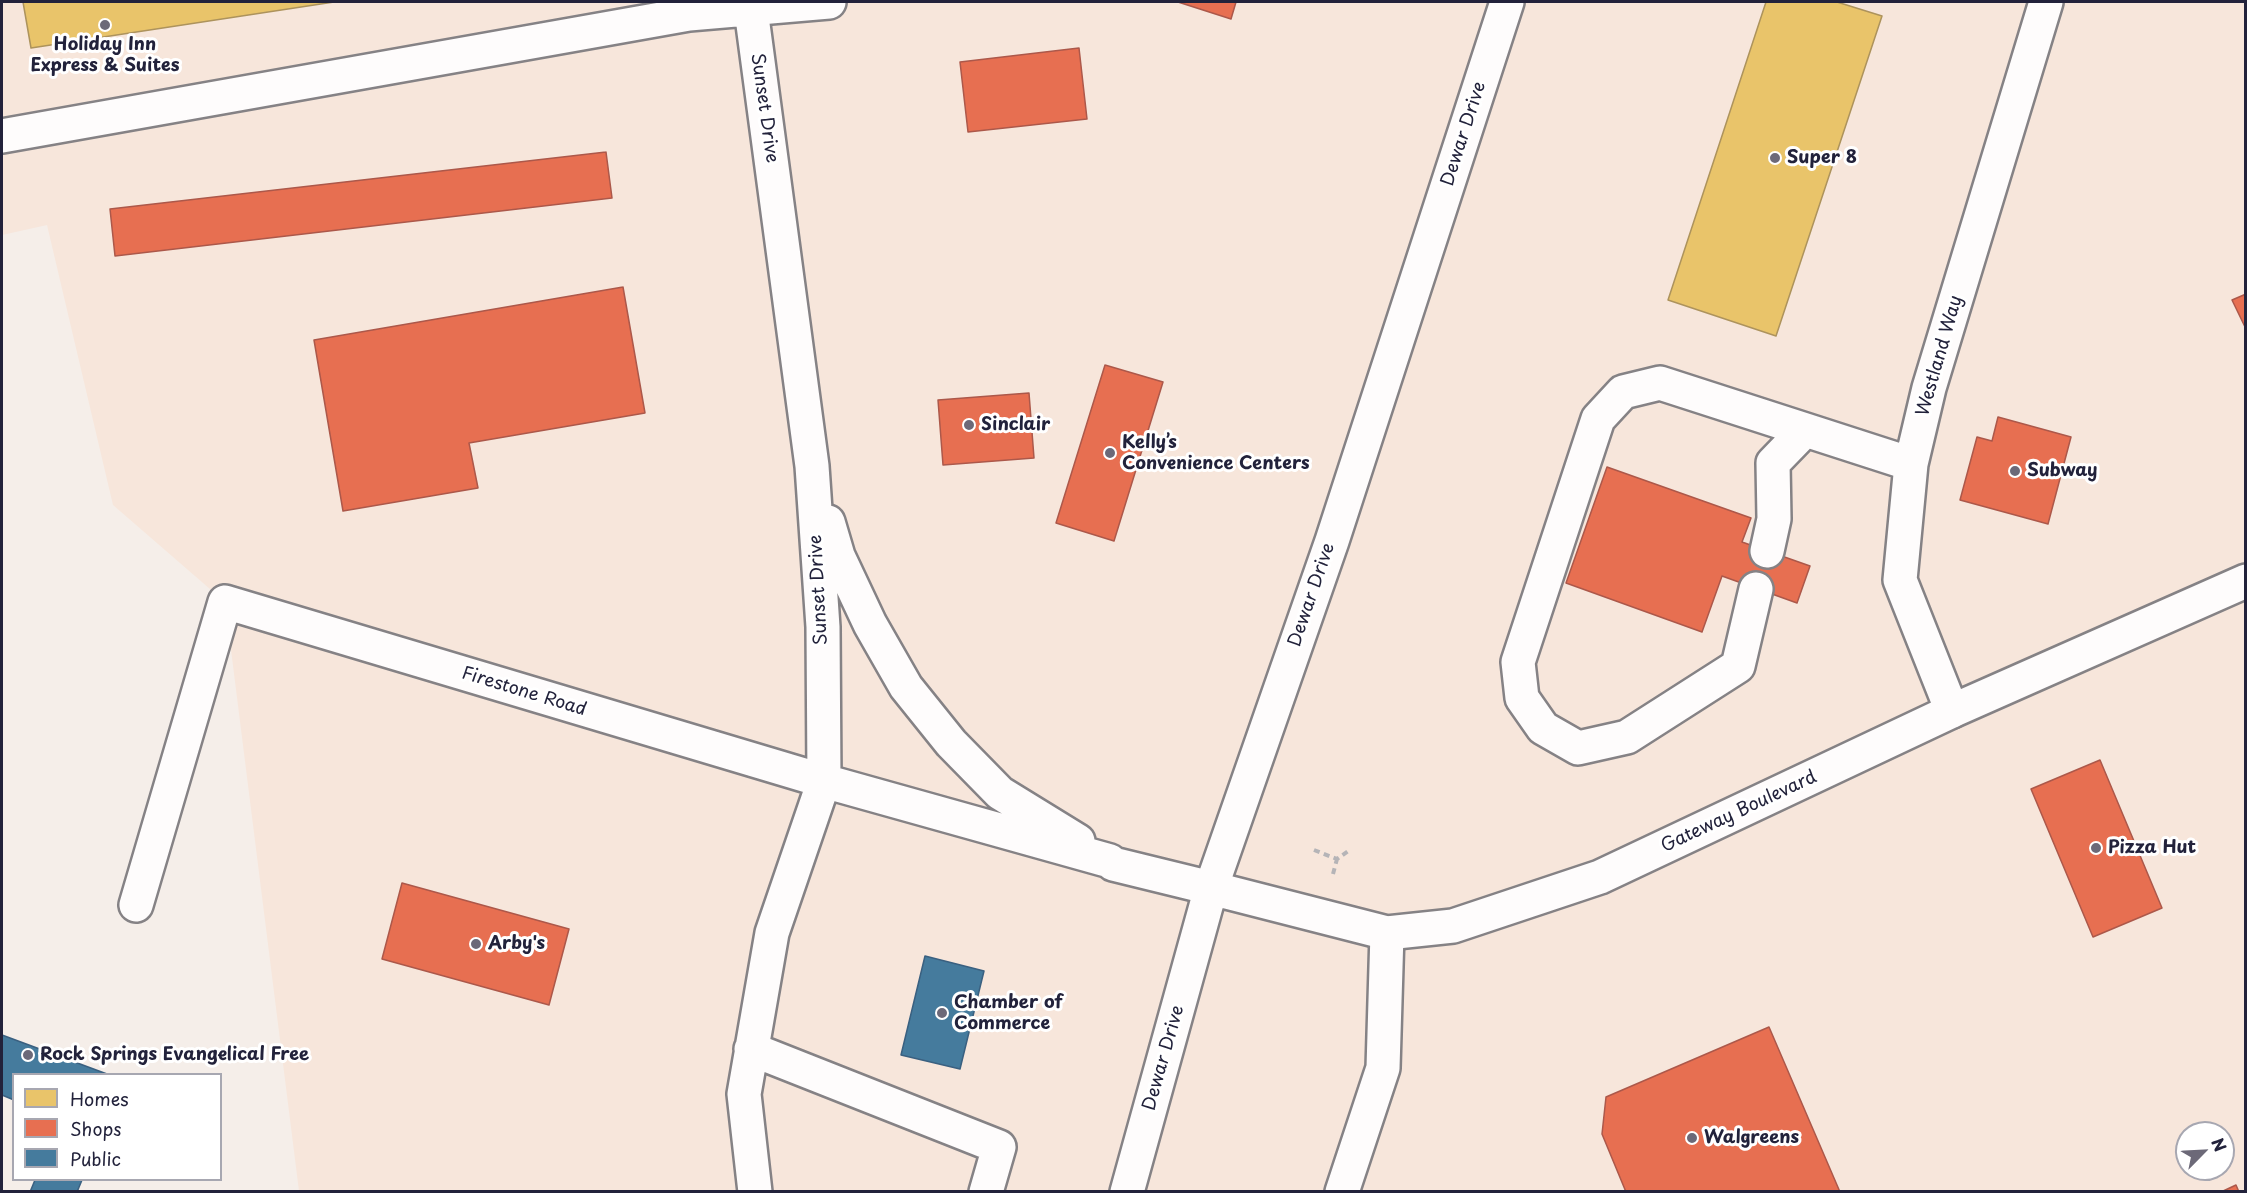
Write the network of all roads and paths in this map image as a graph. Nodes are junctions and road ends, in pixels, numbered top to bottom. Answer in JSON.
{"nodes":[{"id":1,"x":829,"y":2,"type":"edge"},
{"id":2,"x":1507,"y":2,"type":"edge"},
{"id":3,"x":2046,"y":2,"type":"edge"},
{"id":4,"x":751,"y":5,"type":"edge"},
{"id":5,"x":608,"y":14,"type":"edge"},
{"id":6,"x":2,"y":136,"type":"edge"},
{"id":7,"x":1805,"y":430,"type":"junction"},
{"id":8,"x":1911,"y":464,"type":"junction"},
{"id":9,"x":812,"y":466,"type":"junction"},
{"id":10,"x":1767,"y":551,"type":"dead end"},
{"id":11,"x":2246,"y":581,"type":"edge"},
{"id":12,"x":1756,"y":589,"type":"dead end"},
{"id":13,"x":1952,"y":711,"type":"junction"},
{"id":14,"x":824,"y":781,"type":"junction"},
{"id":15,"x":1351,"y":849,"type":"dead end"},
{"id":16,"x":1314,"y":850,"type":"dead end"},
{"id":17,"x":1337,"y":860,"type":"junction"},
{"id":18,"x":1110,"y":861,"type":"junction"},
{"id":19,"x":1333,"y":874,"type":"dead end"},
{"id":20,"x":1210,"y":888,"type":"junction"},
{"id":21,"x":136,"y":905,"type":"dead end"},
{"id":22,"x":1387,"y":933,"type":"junction"},
{"id":23,"x":752,"y":1049,"type":"junction"},
{"id":24,"x":755,"y":1191,"type":"edge"},
{"id":25,"x":986,"y":1191,"type":"edge"},
{"id":26,"x":1127,"y":1191,"type":"edge"},
{"id":27,"x":1342,"y":1191,"type":"edge"}],
"edges":[{"from":1,"to":4,"type":"street"},
{"from":2,"to":20,"type":"street","name":"Dewar Drive"},
{"from":3,"to":8,"type":"street","name":"Westland Way"},
{"from":4,"to":5,"type":"street"},
{"from":4,"to":9,"type":"street","name":"Sunset Drive"},
{"from":5,"to":6,"type":"street"},
{"from":7,"to":8,"type":"street"},
{"from":7,"to":10,"type":"street"},
{"from":7,"to":12,"type":"street"},
{"from":8,"to":13,"type":"street","name":"Westland Way"},
{"from":9,"to":14,"type":"street","name":"Sunset Drive"},
{"from":9,"to":18,"type":"street"},
{"from":11,"to":13,"type":"street","name":"Gateway Boulevard"},
{"from":13,"to":22,"type":"street","name":"Gateway Boulevard"},
{"from":14,"to":18,"type":"street"},
{"from":14,"to":21,"type":"street","name":"Firestone Road"},
{"from":14,"to":23,"type":"street","name":"Sunset Drive"},
{"from":15,"to":17,"type":"path"},
{"from":16,"to":17,"type":"path"},
{"from":17,"to":19,"type":"path"},
{"from":18,"to":20,"type":"street"},
{"from":20,"to":22,"type":"street","name":"Gateway Boulevard"},
{"from":20,"to":26,"type":"street","name":"Dewar Drive"},
{"from":22,"to":27,"type":"street"},
{"from":23,"to":24,"type":"street","name":"Sunset Drive"},
{"from":23,"to":25,"type":"street"}]}
